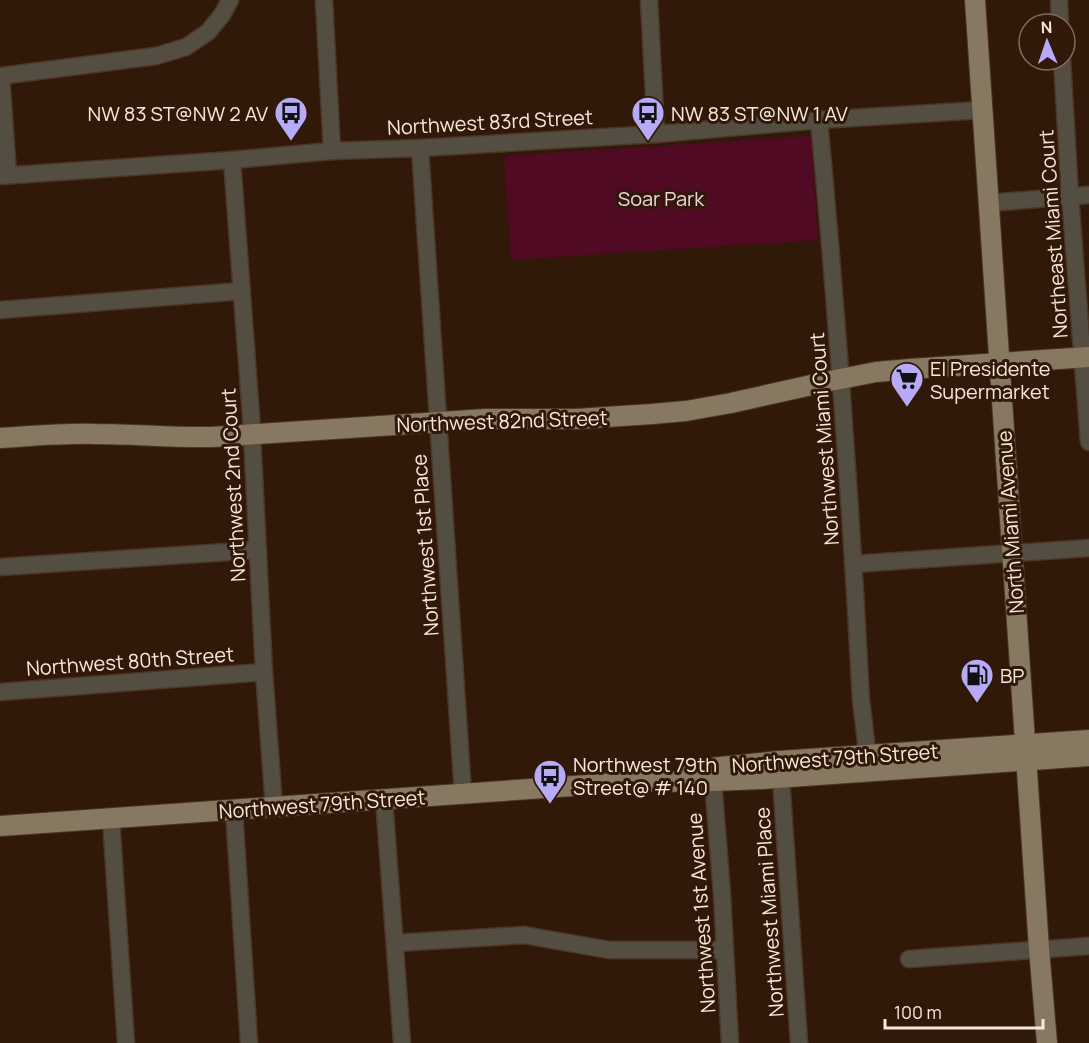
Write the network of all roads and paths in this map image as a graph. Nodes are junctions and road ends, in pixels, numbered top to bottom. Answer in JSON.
{"nodes":[{"id":1,"x":230,"y":0,"type":"edge"},
{"id":2,"x":324,"y":0,"type":"edge"},
{"id":3,"x":649,"y":0,"type":"edge"},
{"id":4,"x":975,"y":0,"type":"edge"},
{"id":5,"x":1063,"y":72,"type":"edge"},
{"id":6,"x":0,"y":76,"type":"edge"},
{"id":7,"x":982,"y":110,"type":"junction"},
{"id":8,"x":819,"y":120,"type":"junction"},
{"id":9,"x":656,"y":134,"type":"junction"},
{"id":10,"x":420,"y":148,"type":"junction"},
{"id":11,"x":332,"y":151,"type":"junction"},
{"id":12,"x":232,"y":160,"type":"junction"},
{"id":13,"x":4,"y":175,"type":"edge"},
{"id":14,"x":1089,"y":195,"type":"edge"},
{"id":15,"x":1070,"y":196,"type":"junction"},
{"id":16,"x":988,"y":203,"type":"junction"},
{"id":17,"x":242,"y":291,"type":"junction"},
{"id":18,"x":0,"y":310,"type":"edge"},
{"id":19,"x":1086,"y":357,"type":"edge"},
{"id":20,"x":1000,"y":363,"type":"junction"},
{"id":21,"x":841,"y":379,"type":"junction"},
{"id":22,"x":438,"y":422,"type":"junction"},
{"id":23,"x":252,"y":434,"type":"junction"},
{"id":24,"x":0,"y":438,"type":"edge"},
{"id":25,"x":1089,"y":442,"type":"edge"},
{"id":26,"x":1089,"y":548,"type":"edge"},
{"id":27,"x":258,"y":550,"type":"junction"},
{"id":28,"x":1012,"y":554,"type":"junction"},
{"id":29,"x":854,"y":564,"type":"junction"},
{"id":30,"x":0,"y":567,"type":"edge"},
{"id":31,"x":264,"y":672,"type":"junction"},
{"id":32,"x":0,"y":692,"type":"edge"},
{"id":33,"x":1089,"y":740,"type":"edge"},
{"id":34,"x":1026,"y":753,"type":"junction"},
{"id":35,"x":864,"y":756,"type":"junction"},
{"id":36,"x":1089,"y":756,"type":"edge"},
{"id":37,"x":782,"y":778,"type":"junction"},
{"id":38,"x":645,"y":781,"type":"junction"},
{"id":39,"x":713,"y":781,"type":"junction"},
{"id":40,"x":463,"y":794,"type":"junction"},
{"id":41,"x":384,"y":799,"type":"junction"},
{"id":42,"x":274,"y":807,"type":"junction"},
{"id":43,"x":234,"y":810,"type":"junction"},
{"id":44,"x":111,"y":819,"type":"junction"},
{"id":45,"x":0,"y":826,"type":"edge"},
{"id":46,"x":395,"y":943,"type":"junction"},
{"id":47,"x":1089,"y":946,"type":"edge"},
{"id":48,"x":1039,"y":949,"type":"junction"},
{"id":49,"x":724,"y":950,"type":"junction"},
{"id":50,"x":909,"y":959,"type":"dead end"},
{"id":51,"x":126,"y":1043,"type":"edge"},
{"id":52,"x":249,"y":1043,"type":"edge"},
{"id":53,"x":402,"y":1043,"type":"edge"},
{"id":54,"x":730,"y":1043,"type":"edge"},
{"id":55,"x":799,"y":1043,"type":"edge"},
{"id":56,"x":1047,"y":1043,"type":"edge"}],
"edges":[{"from":1,"to":6,"type":"street"},
{"from":2,"to":11,"type":"street"},
{"from":3,"to":9,"type":"street"},
{"from":4,"to":7,"type":"main road","name":"North Miami Avenue"},
{"from":5,"to":15,"type":"street","name":"Northeast Miami Court"},
{"from":6,"to":13,"type":"street"},
{"from":7,"to":8,"type":"street","name":"Northwest 83rd Street"},
{"from":7,"to":16,"type":"main road","name":"North Miami Avenue"},
{"from":8,"to":9,"type":"street","name":"Northwest 83rd Street"},
{"from":8,"to":21,"type":"street","name":"Northwest Miami Court"},
{"from":9,"to":10,"type":"street","name":"Northwest 83rd Street"},
{"from":10,"to":11,"type":"street","name":"Northwest 83rd Street"},
{"from":10,"to":22,"type":"street","name":"Northwest 1st Place"},
{"from":11,"to":12,"type":"street","name":"Northwest 83rd Street"},
{"from":12,"to":13,"type":"street","name":"Northwest 83rd Street"},
{"from":12,"to":17,"type":"street","name":"Northwest 2nd Court"},
{"from":14,"to":15,"type":"street"},
{"from":15,"to":16,"type":"street"},
{"from":15,"to":19,"type":"street","name":"Northeast Miami Court"},
{"from":16,"to":20,"type":"main road","name":"North Miami Avenue"},
{"from":17,"to":18,"type":"street"},
{"from":17,"to":23,"type":"street","name":"Northwest 2nd Court"},
{"from":19,"to":20,"type":"main road","name":"Northwest 82nd Street"},
{"from":19,"to":25,"type":"street","name":"Northeast Miami Court"},
{"from":20,"to":21,"type":"main road","name":"Northwest 82nd Street"},
{"from":20,"to":28,"type":"main road","name":"North Miami Avenue"},
{"from":21,"to":22,"type":"main road","name":"Northwest 82nd Street"},
{"from":21,"to":29,"type":"street","name":"Northwest Miami Court"},
{"from":22,"to":23,"type":"main road","name":"Northwest 82nd Street"},
{"from":22,"to":40,"type":"street","name":"Northwest 1st Place"},
{"from":23,"to":24,"type":"main road","name":"Northwest 82nd Street"},
{"from":23,"to":27,"type":"street","name":"Northwest 2nd Court"},
{"from":26,"to":28,"type":"street"},
{"from":27,"to":30,"type":"street"},
{"from":27,"to":31,"type":"street","name":"Northwest 2nd Court"},
{"from":28,"to":29,"type":"street"},
{"from":28,"to":34,"type":"main road","name":"North Miami Avenue"},
{"from":29,"to":35,"type":"street","name":"Northwest Miami Court"},
{"from":31,"to":32,"type":"street","name":"Northwest 80th Street"},
{"from":31,"to":42,"type":"street","name":"Northwest 2nd Court"},
{"from":33,"to":34,"type":"main road"},
{"from":34,"to":35,"type":"main road","name":"Northwest 79th Street"},
{"from":34,"to":36,"type":"main road"},
{"from":34,"to":37,"type":"main road","name":"Northwest 79th Street"},
{"from":34,"to":48,"type":"main road","name":"North Miami Avenue"},
{"from":35,"to":37,"type":"main road"},
{"from":35,"to":38,"type":"main road","name":"Northwest 79th Street"},
{"from":37,"to":39,"type":"main road","name":"Northwest 79th Street"},
{"from":37,"to":55,"type":"street","name":"Northwest Miami Place"},
{"from":38,"to":39,"type":"main road","name":"Northwest 79th Street"},
{"from":38,"to":40,"type":"main road","name":"Northwest 79th Street"},
{"from":39,"to":49,"type":"street","name":"Northwest 1st Avenue"},
{"from":40,"to":41,"type":"main road","name":"Northwest 79th Street"},
{"from":41,"to":42,"type":"main road","name":"Northwest 79th Street"},
{"from":41,"to":46,"type":"street"},
{"from":42,"to":43,"type":"main road","name":"Northwest 79th Street"},
{"from":43,"to":44,"type":"main road","name":"Northwest 79th Street"},
{"from":43,"to":52,"type":"street"},
{"from":44,"to":45,"type":"main road","name":"Northwest 79th Street"},
{"from":44,"to":51,"type":"street"},
{"from":46,"to":49,"type":"street"},
{"from":46,"to":53,"type":"street"},
{"from":47,"to":48,"type":"street"},
{"from":48,"to":50,"type":"street"},
{"from":48,"to":56,"type":"main road","name":"North Miami Avenue"},
{"from":49,"to":54,"type":"street","name":"Northwest 1st Avenue"}]}
